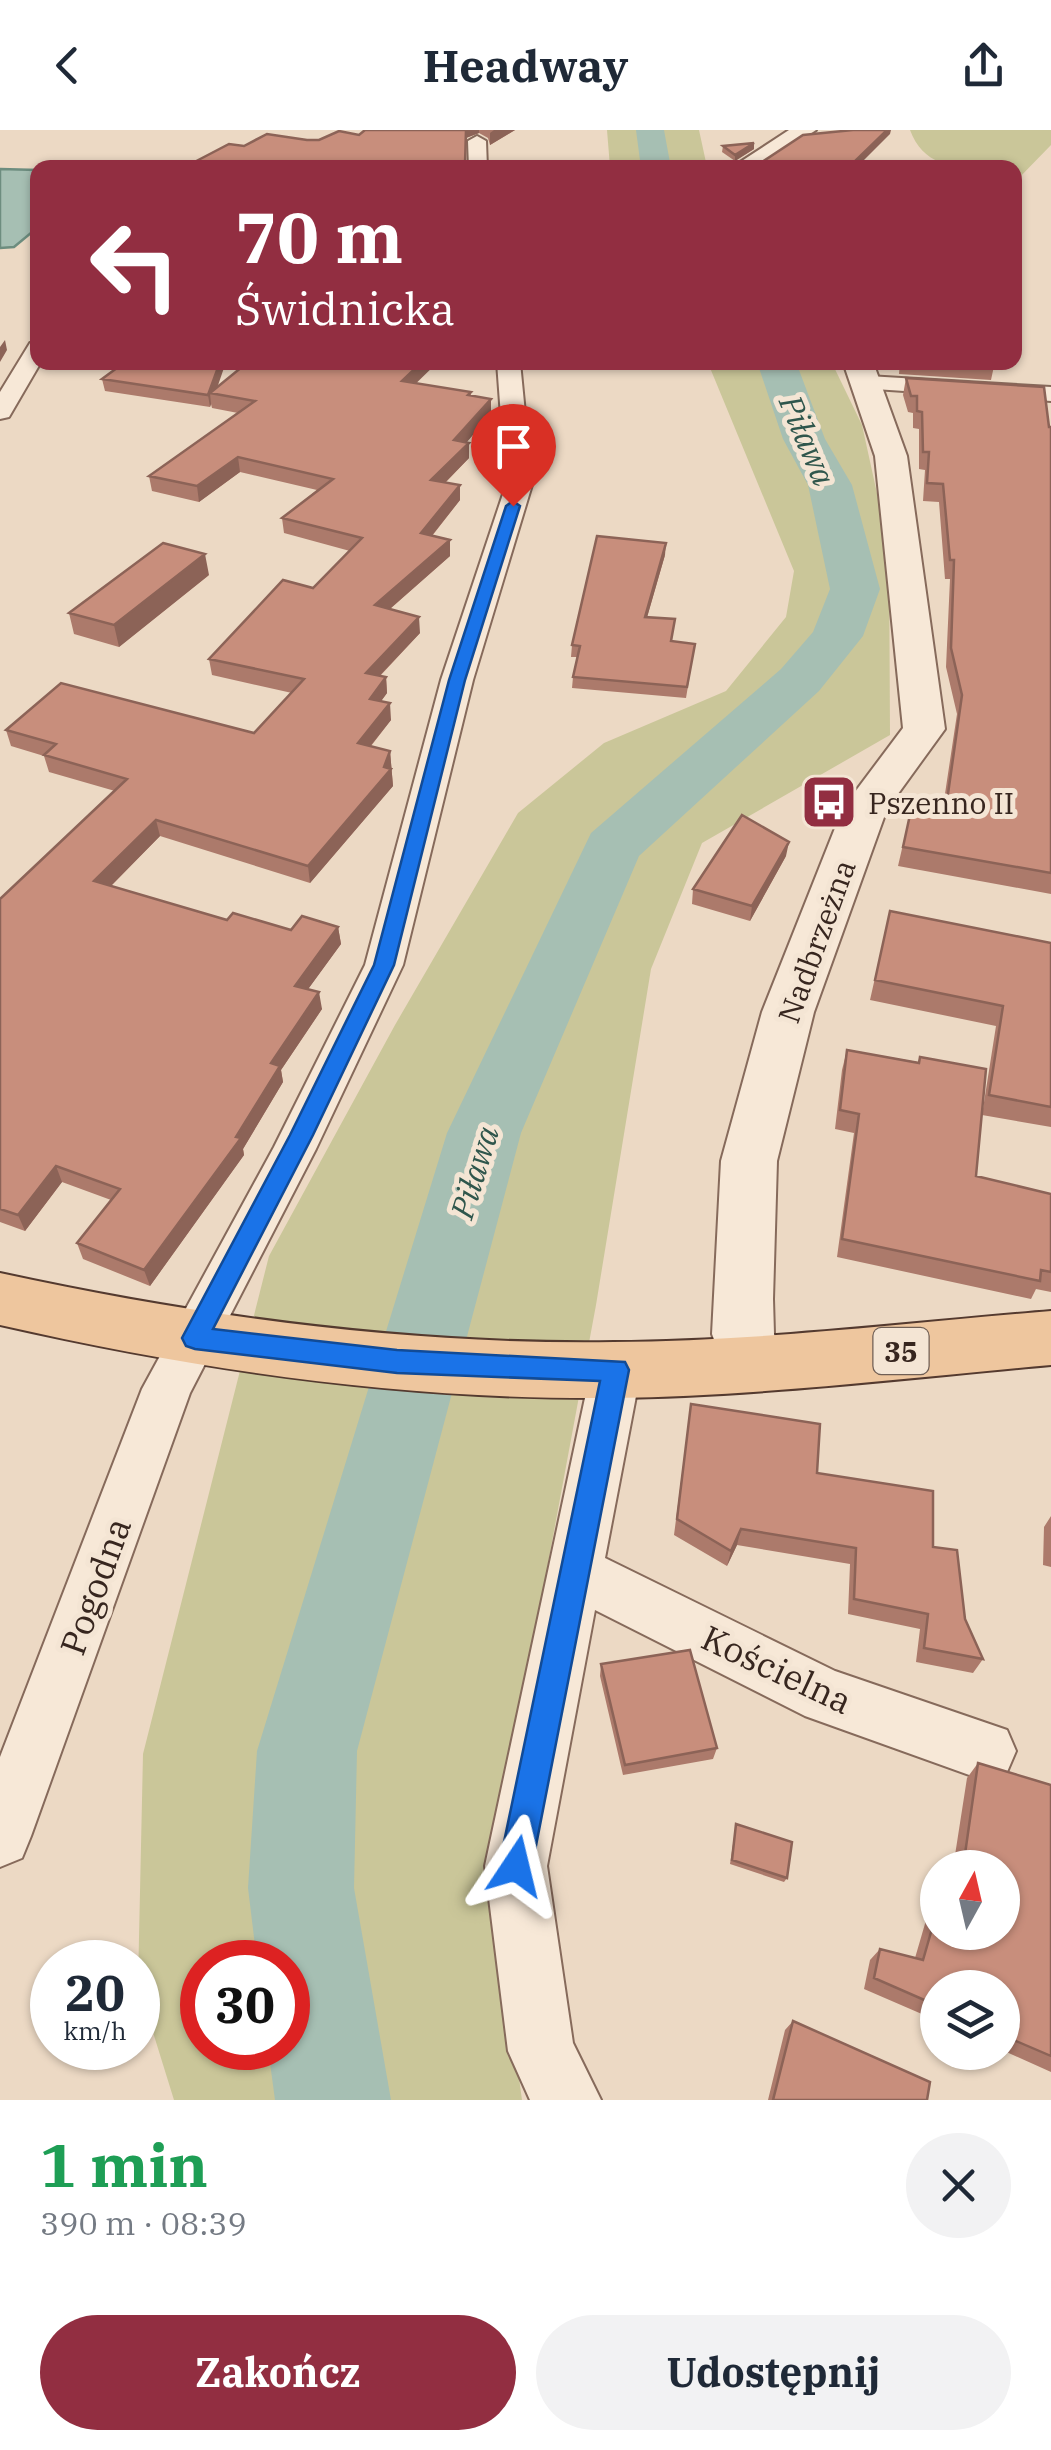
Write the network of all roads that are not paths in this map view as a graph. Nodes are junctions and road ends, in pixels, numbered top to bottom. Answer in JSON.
{"nodes":[{"id":1,"x":805,"y":130,"type":"edge"},
{"id":2,"x":477,"y":141,"type":"dead end"},
{"id":3,"x":478,"y":160,"type":"edge"},
{"id":4,"x":755,"y":160,"type":"edge"},
{"id":5,"x":30,"y":361,"type":"edge"},
{"id":6,"x":509,"y":370,"type":"edge"},
{"id":7,"x":863,"y":373,"type":"edge"},
{"id":8,"x":1051,"y":394,"type":"edge"},
{"id":9,"x":0,"y":412,"type":"edge"},
{"id":10,"x":0,"y":1299,"type":"edge"},
{"id":11,"x":195,"y":1338,"type":"junction"},
{"id":12,"x":1051,"y":1338,"type":"edge"},
{"id":13,"x":752,"y":1364,"type":"junction"},
{"id":14,"x":601,"y":1370,"type":"junction"},
{"id":15,"x":575,"y":1570,"type":"junction"},
{"id":16,"x":986,"y":1752,"type":"dead end"},
{"id":17,"x":0,"y":1836,"type":"edge"},
{"id":18,"x":567,"y":2100,"type":"edge"}],
"edges":[{"from":1,"to":4,"type":"street"},
{"from":2,"to":3,"type":"street"},
{"from":5,"to":9,"type":"street"},
{"from":6,"to":11,"type":"street","name":"Pogodna"},
{"from":7,"to":8,"type":"street"},
{"from":7,"to":13,"type":"street","name":"Nadbrzeżna"},
{"from":10,"to":11,"type":"main road","number":"35"},
{"from":11,"to":14,"type":"main road","number":"35"},
{"from":11,"to":17,"type":"street","name":"Pogodna"},
{"from":12,"to":13,"type":"main road","number":"35"},
{"from":13,"to":14,"type":"main road","number":"35"},
{"from":14,"to":15,"type":"street"},
{"from":15,"to":16,"type":"street","name":"Kościelna"},
{"from":15,"to":18,"type":"street"}]}
